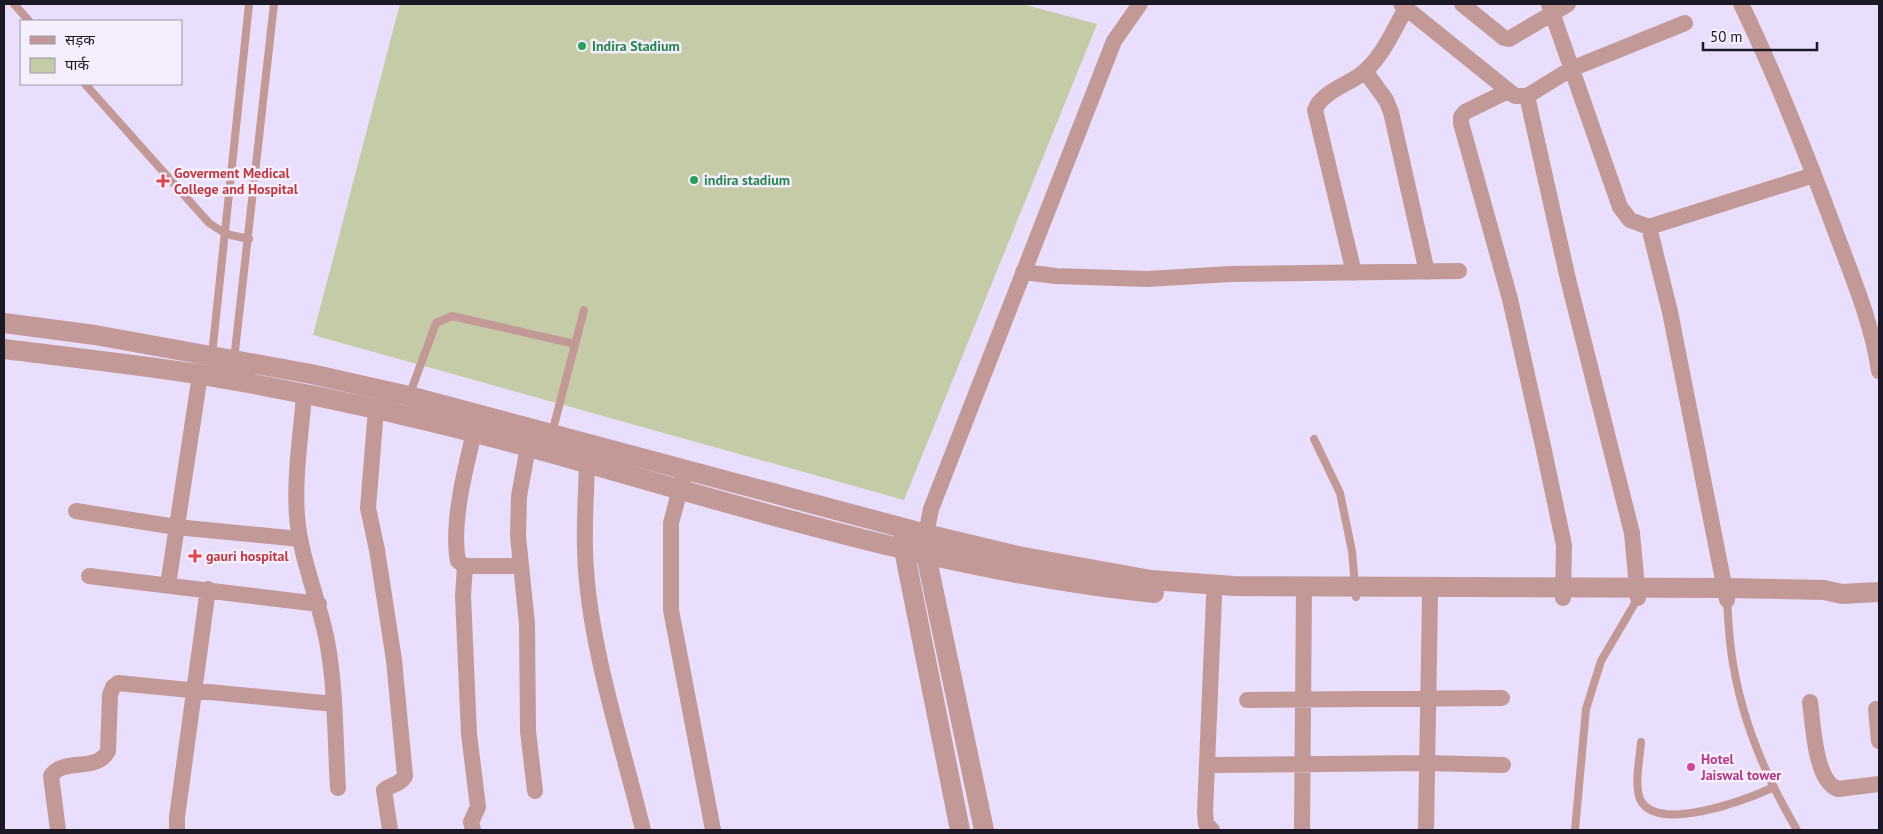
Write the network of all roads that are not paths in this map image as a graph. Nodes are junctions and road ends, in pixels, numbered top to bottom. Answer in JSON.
{"nodes":[{"id":1,"x":14,"y":4,"type":"edge"},
{"id":2,"x":249,"y":4,"type":"edge"},
{"id":3,"x":1140,"y":4,"type":"edge"},
{"id":4,"x":1462,"y":4,"type":"edge"},
{"id":5,"x":1568,"y":4,"type":"edge"},
{"id":6,"x":1741,"y":4,"type":"edge"},
{"id":7,"x":271,"y":5,"type":"edge"},
{"id":8,"x":1404,"y":6,"type":"edge"},
{"id":9,"x":1550,"y":8,"type":"edge"},
{"id":10,"x":29,"y":20,"type":"edge"},
{"id":11,"x":1685,"y":23,"type":"dead end"},
{"id":12,"x":1571,"y":68,"type":"junction"},
{"id":13,"x":1365,"y":71,"type":"junction"},
{"id":14,"x":86,"y":85,"type":"edge"},
{"id":15,"x":1508,"y":91,"type":"junction"},
{"id":16,"x":1527,"y":96,"type":"junction"},
{"id":17,"x":1814,"y":175,"type":"junction"},
{"id":18,"x":1650,"y":227,"type":"junction"},
{"id":19,"x":226,"y":234,"type":"junction"},
{"id":20,"x":249,"y":239,"type":"junction"},
{"id":21,"x":1459,"y":271,"type":"dead end"},
{"id":22,"x":1023,"y":272,"type":"junction"},
{"id":23,"x":1427,"y":272,"type":"junction"},
{"id":24,"x":1354,"y":273,"type":"junction"},
{"id":25,"x":584,"y":310,"type":"dead end"},
{"id":26,"x":4,"y":323,"type":"edge"},
{"id":27,"x":576,"y":344,"type":"junction"},
{"id":28,"x":4,"y":349,"type":"edge"},
{"id":29,"x":208,"y":368,"type":"junction"},
{"id":30,"x":233,"y":370,"type":"junction"},
{"id":31,"x":1879,"y":371,"type":"edge"},
{"id":32,"x":304,"y":395,"type":"junction"},
{"id":33,"x":409,"y":396,"type":"junction"},
{"id":34,"x":376,"y":409,"type":"junction"},
{"id":35,"x":474,"y":433,"type":"junction"},
{"id":36,"x":1314,"y":439,"type":"dead end"},
{"id":37,"x":550,"y":442,"type":"junction"},
{"id":38,"x":528,"y":447,"type":"junction"},
{"id":39,"x":587,"y":464,"type":"junction"},
{"id":40,"x":686,"y":469,"type":"junction"},
{"id":41,"x":679,"y":489,"type":"junction"},
{"id":42,"x":76,"y":511,"type":"dead end"},
{"id":43,"x":176,"y":526,"type":"junction"},
{"id":44,"x":903,"y":527,"type":"junction"},
{"id":45,"x":926,"y":534,"type":"junction"},
{"id":46,"x":300,"y":539,"type":"junction"},
{"id":47,"x":904,"y":550,"type":"junction"},
{"id":48,"x":926,"y":554,"type":"junction"},
{"id":49,"x":465,"y":566,"type":"junction"},
{"id":50,"x":520,"y":566,"type":"junction"},
{"id":51,"x":89,"y":576,"type":"dead end"},
{"id":52,"x":168,"y":585,"type":"junction"},
{"id":53,"x":208,"y":589,"type":"junction"},
{"id":54,"x":1304,"y":592,"type":"junction"},
{"id":55,"x":1355,"y":592,"type":"junction"},
{"id":56,"x":1563,"y":592,"type":"junction"},
{"id":57,"x":1638,"y":592,"type":"junction"},
{"id":58,"x":1879,"y":592,"type":"edge"},
{"id":59,"x":1726,"y":594,"type":"junction"},
{"id":60,"x":1214,"y":597,"type":"junction"},
{"id":61,"x":1430,"y":597,"type":"junction"},
{"id":62,"x":318,"y":604,"type":"junction"},
{"id":63,"x":194,"y":689,"type":"junction"},
{"id":64,"x":1429,"y":697,"type":"junction"},
{"id":65,"x":1304,"y":698,"type":"junction"},
{"id":66,"x":1502,"y":698,"type":"dead end"},
{"id":67,"x":1247,"y":700,"type":"dead end"},
{"id":68,"x":1810,"y":702,"type":"dead end"},
{"id":69,"x":334,"y":704,"type":"junction"},
{"id":70,"x":1876,"y":709,"type":"dead end"},
{"id":71,"x":1879,"y":741,"type":"edge"},
{"id":72,"x":1641,"y":742,"type":"dead end"},
{"id":73,"x":1427,"y":763,"type":"junction"},
{"id":74,"x":1303,"y":764,"type":"junction"},
{"id":75,"x":1207,"y":765,"type":"junction"},
{"id":76,"x":1503,"y":765,"type":"dead end"},
{"id":77,"x":1879,"y":784,"type":"edge"},
{"id":78,"x":338,"y":788,"type":"dead end"},
{"id":79,"x":1774,"y":788,"type":"junction"},
{"id":80,"x":535,"y":791,"type":"dead end"},
{"id":81,"x":58,"y":830,"type":"edge"},
{"id":82,"x":177,"y":830,"type":"edge"},
{"id":83,"x":390,"y":830,"type":"edge"},
{"id":84,"x":473,"y":830,"type":"edge"},
{"id":85,"x":643,"y":830,"type":"edge"},
{"id":86,"x":713,"y":830,"type":"edge"},
{"id":87,"x":960,"y":830,"type":"edge"},
{"id":88,"x":984,"y":830,"type":"edge"},
{"id":89,"x":1212,"y":830,"type":"edge"},
{"id":90,"x":1302,"y":830,"type":"edge"},
{"id":91,"x":1426,"y":830,"type":"edge"},
{"id":92,"x":1576,"y":830,"type":"edge"},
{"id":93,"x":1797,"y":830,"type":"edge"}],
"edges":[{"from":1,"to":10,"type":"lane"},
{"from":2,"to":19,"type":"lane"},
{"from":3,"to":22,"type":"street"},
{"from":4,"to":9,"type":"street"},
{"from":5,"to":9,"type":"street"},
{"from":6,"to":17,"type":"street"},
{"from":7,"to":20,"type":"lane"},
{"from":8,"to":13,"type":"street"},
{"from":8,"to":15,"type":"street"},
{"from":9,"to":12,"type":"street"},
{"from":11,"to":12,"type":"street"},
{"from":12,"to":16,"type":"street"},
{"from":12,"to":18,"type":"street"},
{"from":13,"to":23,"type":"street"},
{"from":13,"to":24,"type":"street"},
{"from":14,"to":19,"type":"lane"},
{"from":15,"to":16,"type":"street"},
{"from":15,"to":56,"type":"street"},
{"from":16,"to":57,"type":"street"},
{"from":17,"to":18,"type":"street"},
{"from":17,"to":31,"type":"street"},
{"from":18,"to":59,"type":"street"},
{"from":19,"to":20,"type":"lane"},
{"from":19,"to":29,"type":"lane"},
{"from":20,"to":30,"type":"lane"},
{"from":21,"to":23,"type":"street"},
{"from":22,"to":24,"type":"street"},
{"from":22,"to":45,"type":"street"},
{"from":23,"to":24,"type":"street"},
{"from":25,"to":27,"type":"lane"},
{"from":26,"to":29,"type":"street"},
{"from":27,"to":33,"type":"lane"},
{"from":27,"to":37,"type":"lane"},
{"from":28,"to":29,"type":"street"},
{"from":29,"to":30,"type":"street"},
{"from":29,"to":43,"type":"street"},
{"from":30,"to":32,"type":"street"},
{"from":30,"to":33,"type":"street"},
{"from":32,"to":34,"type":"street"},
{"from":32,"to":46,"type":"street"},
{"from":33,"to":37,"type":"street"},
{"from":34,"to":35,"type":"street"},
{"from":34,"to":83,"type":"street"},
{"from":35,"to":38,"type":"street"},
{"from":35,"to":49,"type":"street"},
{"from":36,"to":55,"type":"lane"},
{"from":37,"to":38,"type":"street"},
{"from":37,"to":39,"type":"street"},
{"from":37,"to":40,"type":"street"},
{"from":38,"to":50,"type":"street"},
{"from":39,"to":41,"type":"street"},
{"from":39,"to":85,"type":"street"},
{"from":40,"to":41,"type":"street"},
{"from":40,"to":44,"type":"street"},
{"from":41,"to":47,"type":"street"},
{"from":41,"to":86,"type":"street"},
{"from":42,"to":43,"type":"street"},
{"from":43,"to":46,"type":"street"},
{"from":43,"to":52,"type":"street"},
{"from":44,"to":45,"type":"street"},
{"from":44,"to":47,"type":"street"},
{"from":45,"to":48,"type":"street"},
{"from":45,"to":54,"type":"street"},
{"from":46,"to":62,"type":"street"},
{"from":47,"to":48,"type":"street"},
{"from":47,"to":87,"type":"street"},
{"from":48,"to":60,"type":"street"},
{"from":48,"to":88,"type":"street"},
{"from":49,"to":50,"type":"street"},
{"from":49,"to":84,"type":"street"},
{"from":50,"to":80,"type":"street"},
{"from":51,"to":52,"type":"street"},
{"from":52,"to":53,"type":"street"},
{"from":53,"to":62,"type":"street"},
{"from":53,"to":63,"type":"street"},
{"from":54,"to":55,"type":"street"},
{"from":54,"to":60,"type":"street"},
{"from":54,"to":65,"type":"street"},
{"from":55,"to":56,"type":"street"},
{"from":55,"to":61,"type":"street"},
{"from":56,"to":57,"type":"street"},
{"from":56,"to":61,"type":"street"},
{"from":57,"to":59,"type":"street"},
{"from":57,"to":92,"type":"lane"},
{"from":58,"to":59,"type":"street"},
{"from":59,"to":79,"type":"lane"},
{"from":60,"to":75,"type":"street"},
{"from":61,"to":64,"type":"street"},
{"from":62,"to":69,"type":"street"},
{"from":63,"to":69,"type":"street"},
{"from":63,"to":81,"type":"street"},
{"from":63,"to":82,"type":"street"},
{"from":64,"to":65,"type":"street"},
{"from":64,"to":66,"type":"street"},
{"from":64,"to":73,"type":"street"},
{"from":65,"to":67,"type":"street"},
{"from":65,"to":74,"type":"street"},
{"from":68,"to":77,"type":"street"},
{"from":69,"to":78,"type":"street"},
{"from":70,"to":71,"type":"street"},
{"from":72,"to":79,"type":"lane"},
{"from":73,"to":74,"type":"street"},
{"from":73,"to":76,"type":"street"},
{"from":73,"to":91,"type":"street"},
{"from":74,"to":75,"type":"street"},
{"from":74,"to":90,"type":"street"},
{"from":75,"to":89,"type":"street"},
{"from":79,"to":93,"type":"lane"}]}
